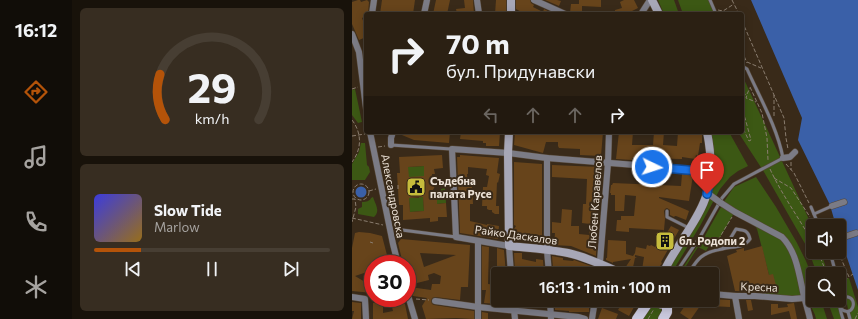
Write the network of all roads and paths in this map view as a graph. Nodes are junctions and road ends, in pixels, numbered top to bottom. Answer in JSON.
{"nodes":[{"id":1,"x":374,"y":0,"type":"edge"},
{"id":2,"x":427,"y":0,"type":"edge"},
{"id":3,"x":477,"y":0,"type":"edge"},
{"id":4,"x":511,"y":0,"type":"edge"},
{"id":5,"x":534,"y":0,"type":"edge"},
{"id":6,"x":651,"y":0,"type":"edge"},
{"id":7,"x":710,"y":0,"type":"edge"},
{"id":8,"x":732,"y":0,"type":"edge"},
{"id":9,"x":734,"y":4,"type":"junction"},
{"id":10,"x":714,"y":9,"type":"junction"},
{"id":11,"x":723,"y":10,"type":"joint"},
{"id":12,"x":372,"y":12,"type":"edge"},
{"id":13,"x":424,"y":12,"type":"edge"},
{"id":14,"x":479,"y":12,"type":"edge"},
{"id":15,"x":511,"y":12,"type":"edge"},
{"id":16,"x":561,"y":12,"type":"edge"},
{"id":17,"x":643,"y":12,"type":"edge"},
{"id":18,"x":658,"y":12,"type":"edge"},
{"id":19,"x":715,"y":12,"type":"edge"},
{"id":20,"x":738,"y":12,"type":"edge"},
{"id":21,"x":744,"y":27,"type":"edge"},
{"id":22,"x":352,"y":34,"type":"edge"},
{"id":23,"x":747,"y":62,"type":"dead end"},
{"id":24,"x":744,"y":67,"type":"edge"},
{"id":25,"x":762,"y":68,"type":"junction"},
{"id":26,"x":754,"y":84,"type":"junction"},
{"id":27,"x":364,"y":92,"type":"edge"},
{"id":28,"x":746,"y":95,"type":"joint"},
{"id":29,"x":774,"y":95,"type":"junction"},
{"id":30,"x":763,"y":104,"type":"junction"},
{"id":31,"x":744,"y":116,"type":"edge"},
{"id":32,"x":352,"y":120,"type":"edge"},
{"id":33,"x":774,"y":121,"type":"dead end"},
{"id":34,"x":744,"y":130,"type":"edge"},
{"id":35,"x":364,"y":134,"type":"edge"},
{"id":36,"x":370,"y":134,"type":"edge"},
{"id":37,"x":392,"y":134,"type":"edge"},
{"id":38,"x":509,"y":134,"type":"edge"},
{"id":39,"x":609,"y":134,"type":"edge"},
{"id":40,"x":708,"y":134,"type":"edge"},
{"id":41,"x":359,"y":135,"type":"junction"},
{"id":42,"x":352,"y":136,"type":"edge"},
{"id":43,"x":391,"y":145,"type":"junction"},
{"id":44,"x":373,"y":147,"type":"junction"},
{"id":45,"x":452,"y":149,"type":"junction"},
{"id":46,"x":795,"y":152,"type":"dead end"},
{"id":47,"x":508,"y":153,"type":"junction"},
{"id":48,"x":790,"y":157,"type":"junction"},
{"id":49,"x":548,"y":158,"type":"junction"},
{"id":50,"x":783,"y":158,"type":"junction"},
{"id":51,"x":352,"y":162,"type":"edge"},
{"id":52,"x":608,"y":163,"type":"junction"},
{"id":53,"x":791,"y":170,"type":"junction"},
{"id":54,"x":711,"y":172,"type":"junction"},
{"id":55,"x":774,"y":178,"type":"dead end"},
{"id":56,"x":398,"y":185,"type":"dead end"},
{"id":57,"x":353,"y":187,"type":"edge"},
{"id":58,"x":381,"y":188,"type":"junction"},
{"id":59,"x":369,"y":191,"type":"junction"},
{"id":60,"x":398,"y":191,"type":"dead end"},
{"id":61,"x":709,"y":194,"type":"junction"},
{"id":62,"x":352,"y":199,"type":"edge"},
{"id":63,"x":844,"y":202,"type":"dead end"},
{"id":64,"x":832,"y":206,"type":"joint"},
{"id":65,"x":811,"y":208,"type":"joint"},
{"id":66,"x":667,"y":211,"type":"dead end"},
{"id":67,"x":735,"y":212,"type":"junction"},
{"id":68,"x":814,"y":214,"type":"junction"},
{"id":69,"x":352,"y":219,"type":"edge"},
{"id":70,"x":812,"y":219,"type":"edge"},
{"id":71,"x":816,"y":219,"type":"edge"},
{"id":72,"x":352,"y":222,"type":"edge"},
{"id":73,"x":389,"y":227,"type":"junction"},
{"id":74,"x":689,"y":228,"type":"junction"},
{"id":75,"x":402,"y":230,"type":"dead end"},
{"id":76,"x":856,"y":233,"type":"dead end"},
{"id":77,"x":846,"y":236,"type":"edge"},
{"id":78,"x":456,"y":237,"type":"junction"},
{"id":79,"x":478,"y":241,"type":"junction"},
{"id":80,"x":372,"y":242,"type":"dead end"},
{"id":81,"x":715,"y":245,"type":"dead end"},
{"id":82,"x":371,"y":246,"type":"dead end"},
{"id":83,"x":509,"y":246,"type":"junction"},
{"id":84,"x":722,"y":249,"type":"junction"},
{"id":85,"x":547,"y":250,"type":"junction"},
{"id":86,"x":395,"y":255,"type":"edge"},
{"id":87,"x":841,"y":259,"type":"edge"},
{"id":88,"x":600,"y":264,"type":"junction"},
{"id":89,"x":510,"y":267,"type":"edge"},
{"id":90,"x":548,"y":267,"type":"edge"},
{"id":91,"x":600,"y":267,"type":"edge"},
{"id":92,"x":607,"y":267,"type":"edge"},
{"id":93,"x":666,"y":267,"type":"edge"},
{"id":94,"x":680,"y":267,"type":"edge"},
{"id":95,"x":693,"y":267,"type":"edge"},
{"id":96,"x":853,"y":274,"type":"dead end"},
{"id":97,"x":849,"y":277,"type":"junction"},
{"id":98,"x":846,"y":279,"type":"edge"},
{"id":99,"x":719,"y":295,"type":"edge"},
{"id":100,"x":735,"y":296,"type":"junction"},
{"id":101,"x":352,"y":297,"type":"edge"},
{"id":102,"x":846,"y":297,"type":"edge"},
{"id":103,"x":804,"y":298,"type":"junction"},
{"id":104,"x":364,"y":299,"type":"edge"},
{"id":105,"x":416,"y":300,"type":"edge"},
{"id":106,"x":435,"y":301,"type":"joint"},
{"id":107,"x":365,"y":307,"type":"edge"},
{"id":108,"x":411,"y":307,"type":"edge"},
{"id":109,"x":478,"y":307,"type":"junction"},
{"id":110,"x":514,"y":307,"type":"edge"},
{"id":111,"x":550,"y":307,"type":"edge"},
{"id":112,"x":594,"y":307,"type":"edge"},
{"id":113,"x":649,"y":307,"type":"edge"},
{"id":114,"x":652,"y":307,"type":"edge"},
{"id":115,"x":841,"y":309,"type":"joint"},
{"id":116,"x":514,"y":311,"type":"junction"},
{"id":117,"x":848,"y":312,"type":"junction"},
{"id":118,"x":858,"y":312,"type":"edge"},
{"id":119,"x":551,"y":317,"type":"edge"},
{"id":120,"x":366,"y":319,"type":"edge"},
{"id":121,"x":415,"y":319,"type":"edge"},
{"id":122,"x":478,"y":319,"type":"edge"},
{"id":123,"x":515,"y":319,"type":"edge"},
{"id":124,"x":585,"y":319,"type":"edge"},
{"id":125,"x":592,"y":319,"type":"edge"},
{"id":126,"x":637,"y":319,"type":"edge"},
{"id":127,"x":648,"y":319,"type":"edge"},
{"id":128,"x":739,"y":319,"type":"edge"},
{"id":129,"x":810,"y":319,"type":"edge"},
{"id":130,"x":843,"y":319,"type":"edge"},
{"id":131,"x":850,"y":319,"type":"edge"},
{"id":132,"x":855,"y":319,"type":"edge"}],
"edges":[{"from":1,"to":12,"type":"street"},
{"from":2,"to":13,"type":"street"},
{"from":3,"to":14,"type":"street"},
{"from":4,"to":15,"type":"street"},
{"from":5,"to":16,"type":"street"},
{"from":6,"to":17,"type":"street"},
{"from":6,"to":18,"type":"street"},
{"from":7,"to":10,"type":"lane"},
{"from":8,"to":9,"type":"path"},
{"from":9,"to":11,"type":"path"},
{"from":9,"to":20,"type":"path"},
{"from":10,"to":11,"type":"path"},
{"from":10,"to":19,"type":"lane"},
{"from":21,"to":25,"type":"path"},
{"from":22,"to":27,"type":"street"},
{"from":23,"to":25,"type":"path"},
{"from":24,"to":26,"type":"lane"},
{"from":25,"to":29,"type":"path"},
{"from":26,"to":28,"type":"path"},
{"from":26,"to":30,"type":"lane"},
{"from":28,"to":30,"type":"path"},
{"from":29,"to":33,"type":"path"},
{"from":29,"to":48,"type":"path"},
{"from":30,"to":50,"type":"lane"},
{"from":31,"to":34,"type":"path"},
{"from":32,"to":41,"type":"path"},
{"from":35,"to":41,"type":"path"},
{"from":36,"to":44,"type":"street","name":"Александровска"},
{"from":37,"to":43,"type":"street"},
{"from":38,"to":47,"type":"street"},
{"from":39,"to":52,"type":"street","name":"Любен Каравелов"},
{"from":40,"to":54,"type":"street"},
{"from":41,"to":42,"type":"path"},
{"from":41,"to":51,"type":"path"},
{"from":43,"to":44,"type":"path"},
{"from":43,"to":45,"type":"lane"},
{"from":44,"to":58,"type":"street","name":"Александровска"},
{"from":45,"to":47,"type":"street"},
{"from":45,"to":78,"type":"street"},
{"from":46,"to":48,"type":"street"},
{"from":47,"to":49,"type":"street"},
{"from":47,"to":83,"type":"street"},
{"from":48,"to":50,"type":"street"},
{"from":48,"to":53,"type":"path"},
{"from":49,"to":52,"type":"street"},
{"from":49,"to":85,"type":"street"},
{"from":50,"to":53,"type":"path"},
{"from":50,"to":94,"type":"lane"},
{"from":52,"to":54,"type":"street"},
{"from":52,"to":88,"type":"street","name":"Любен Каравелов"},
{"from":53,"to":65,"type":"path"},
{"from":54,"to":61,"type":"street"},
{"from":55,"to":70,"type":"path"},
{"from":56,"to":60,"type":"path"},
{"from":57,"to":59,"type":"path"},
{"from":57,"to":59,"type":"path"},
{"from":58,"to":59,"type":"path"},
{"from":58,"to":73,"type":"street","name":"Александровска"},
{"from":61,"to":67,"type":"street","bridge":true},
{"from":61,"to":74,"type":"street"},
{"from":62,"to":69,"type":"path"},
{"from":63,"to":64,"type":"street"},
{"from":64,"to":68,"type":"lane"},
{"from":65,"to":68,"type":"lane"},
{"from":66,"to":74,"type":"lane"},
{"from":67,"to":81,"type":"path"},
{"from":67,"to":103,"type":"street"},
{"from":68,"to":71,"type":"lane"},
{"from":69,"to":72,"type":"path"},
{"from":69,"to":73,"type":"path"},
{"from":73,"to":86,"type":"street","name":"Александровска"},
{"from":74,"to":93,"type":"street"},
{"from":75,"to":78,"type":"lane","name":"Райко Даскалов"},
{"from":76,"to":77,"type":"street"},
{"from":78,"to":79,"type":"street","name":"Райко Даскалов"},
{"from":79,"to":83,"type":"street","name":"Райко Даскалов"},
{"from":79,"to":109,"type":"street"},
{"from":80,"to":82,"type":"path"},
{"from":83,"to":85,"type":"street","name":"Райко Даскалов"},
{"from":83,"to":89,"type":"street"},
{"from":84,"to":84,"type":"lane"},
{"from":84,"to":95,"type":"lane"},
{"from":85,"to":88,"type":"street","name":"Райко Даскалов"},
{"from":85,"to":90,"type":"street"},
{"from":87,"to":97,"type":"path"},
{"from":88,"to":91,"type":"street","name":"Любен Каравелов"},
{"from":88,"to":92,"type":"street","name":"Райко Даскалов"},
{"from":96,"to":97,"type":"path"},
{"from":97,"to":98,"type":"path"},
{"from":99,"to":100,"type":"street","name":"Кресна"},
{"from":100,"to":103,"type":"street","name":"Кресна"},
{"from":100,"to":128,"type":"street"},
{"from":101,"to":104,"type":"street"},
{"from":102,"to":117,"type":"lane"},
{"from":103,"to":129,"type":"street"},
{"from":105,"to":106,"type":"path"},
{"from":106,"to":109,"type":"street"},
{"from":107,"to":120,"type":"street"},
{"from":108,"to":121,"type":"street"},
{"from":109,"to":116,"type":"street"},
{"from":109,"to":122,"type":"street"},
{"from":110,"to":116,"type":"street"},
{"from":111,"to":119,"type":"street"},
{"from":112,"to":125,"type":"street"},
{"from":113,"to":126,"type":"main road"},
{"from":114,"to":127,"type":"path"},
{"from":115,"to":117,"type":"lane"},
{"from":115,"to":130,"type":"lane"},
{"from":116,"to":119,"type":"street"},
{"from":116,"to":123,"type":"street"},
{"from":117,"to":131,"type":"lane"},
{"from":118,"to":132,"type":"path"},
{"from":119,"to":124,"type":"street"}]}
